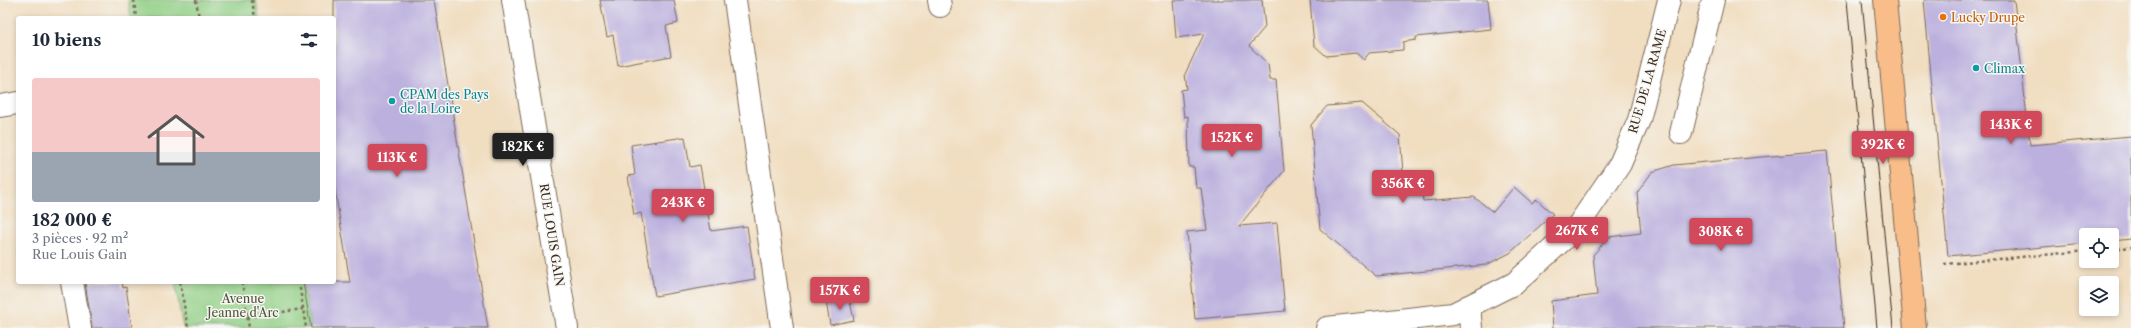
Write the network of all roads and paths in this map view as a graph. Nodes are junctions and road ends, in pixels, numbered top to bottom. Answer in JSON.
{"nodes":[{"id":1,"x":134,"y":0,"type":"edge"},
{"id":2,"x":196,"y":0,"type":"edge"},
{"id":3,"x":252,"y":0,"type":"edge"},
{"id":4,"x":513,"y":0,"type":"edge"},
{"id":5,"x":735,"y":0,"type":"edge"},
{"id":6,"x":1669,"y":0,"type":"edge"},
{"id":7,"x":1712,"y":0,"type":"edge"},
{"id":8,"x":1885,"y":0,"type":"edge"},
{"id":9,"x":136,"y":16,"type":"edge"},
{"id":10,"x":199,"y":16,"type":"edge"},
{"id":11,"x":255,"y":16,"type":"edge"},
{"id":12,"x":16,"y":104,"type":"edge"},
{"id":13,"x":0,"y":106,"type":"edge"},
{"id":14,"x":1681,"y":133,"type":"dead end"},
{"id":15,"x":2131,"y":247,"type":"edge"},
{"id":16,"x":2119,"y":248,"type":"edge"},
{"id":17,"x":2079,"y":252,"type":"edge"},
{"id":18,"x":1944,"y":264,"type":"dead end"},
{"id":19,"x":72,"y":284,"type":"edge"},
{"id":20,"x":180,"y":284,"type":"edge"},
{"id":21,"x":242,"y":284,"type":"edge"},
{"id":22,"x":299,"y":284,"type":"edge"},
{"id":23,"x":1469,"y":306,"type":"junction"},
{"id":24,"x":303,"y":309,"type":"junction"},
{"id":25,"x":248,"y":317,"type":"junction"},
{"id":26,"x":80,"y":328,"type":"edge"},
{"id":27,"x":188,"y":328,"type":"edge"},
{"id":28,"x":249,"y":328,"type":"edge"},
{"id":29,"x":306,"y":328,"type":"edge"},
{"id":30,"x":567,"y":328,"type":"edge"},
{"id":31,"x":782,"y":328,"type":"edge"},
{"id":32,"x":1327,"y":328,"type":"edge"},
{"id":33,"x":1471,"y":328,"type":"edge"},
{"id":34,"x":1915,"y":328,"type":"edge"}],
"edges":[{"from":1,"to":9,"type":"path"},
{"from":2,"to":10,"type":"path"},
{"from":3,"to":11,"type":"path"},
{"from":4,"to":30,"type":"street","name":"RUE LOUIS GAIN"},
{"from":5,"to":31,"type":"street"},
{"from":6,"to":23,"type":"street","name":"RUE DE LA RAME"},
{"from":7,"to":14,"type":"street"},
{"from":8,"to":34,"type":"main road"},
{"from":12,"to":13,"type":"street"},
{"from":15,"to":16,"type":"path"},
{"from":17,"to":18,"type":"path"},
{"from":19,"to":26,"type":"street"},
{"from":20,"to":27,"type":"path"},
{"from":21,"to":25,"type":"path"},
{"from":22,"to":24,"type":"path"},
{"from":23,"to":32,"type":"street","name":"RUE DE LA RAME"},
{"from":23,"to":33,"type":"street"},
{"from":24,"to":25,"type":"path"},
{"from":24,"to":29,"type":"path"},
{"from":25,"to":28,"type":"path"}]}
